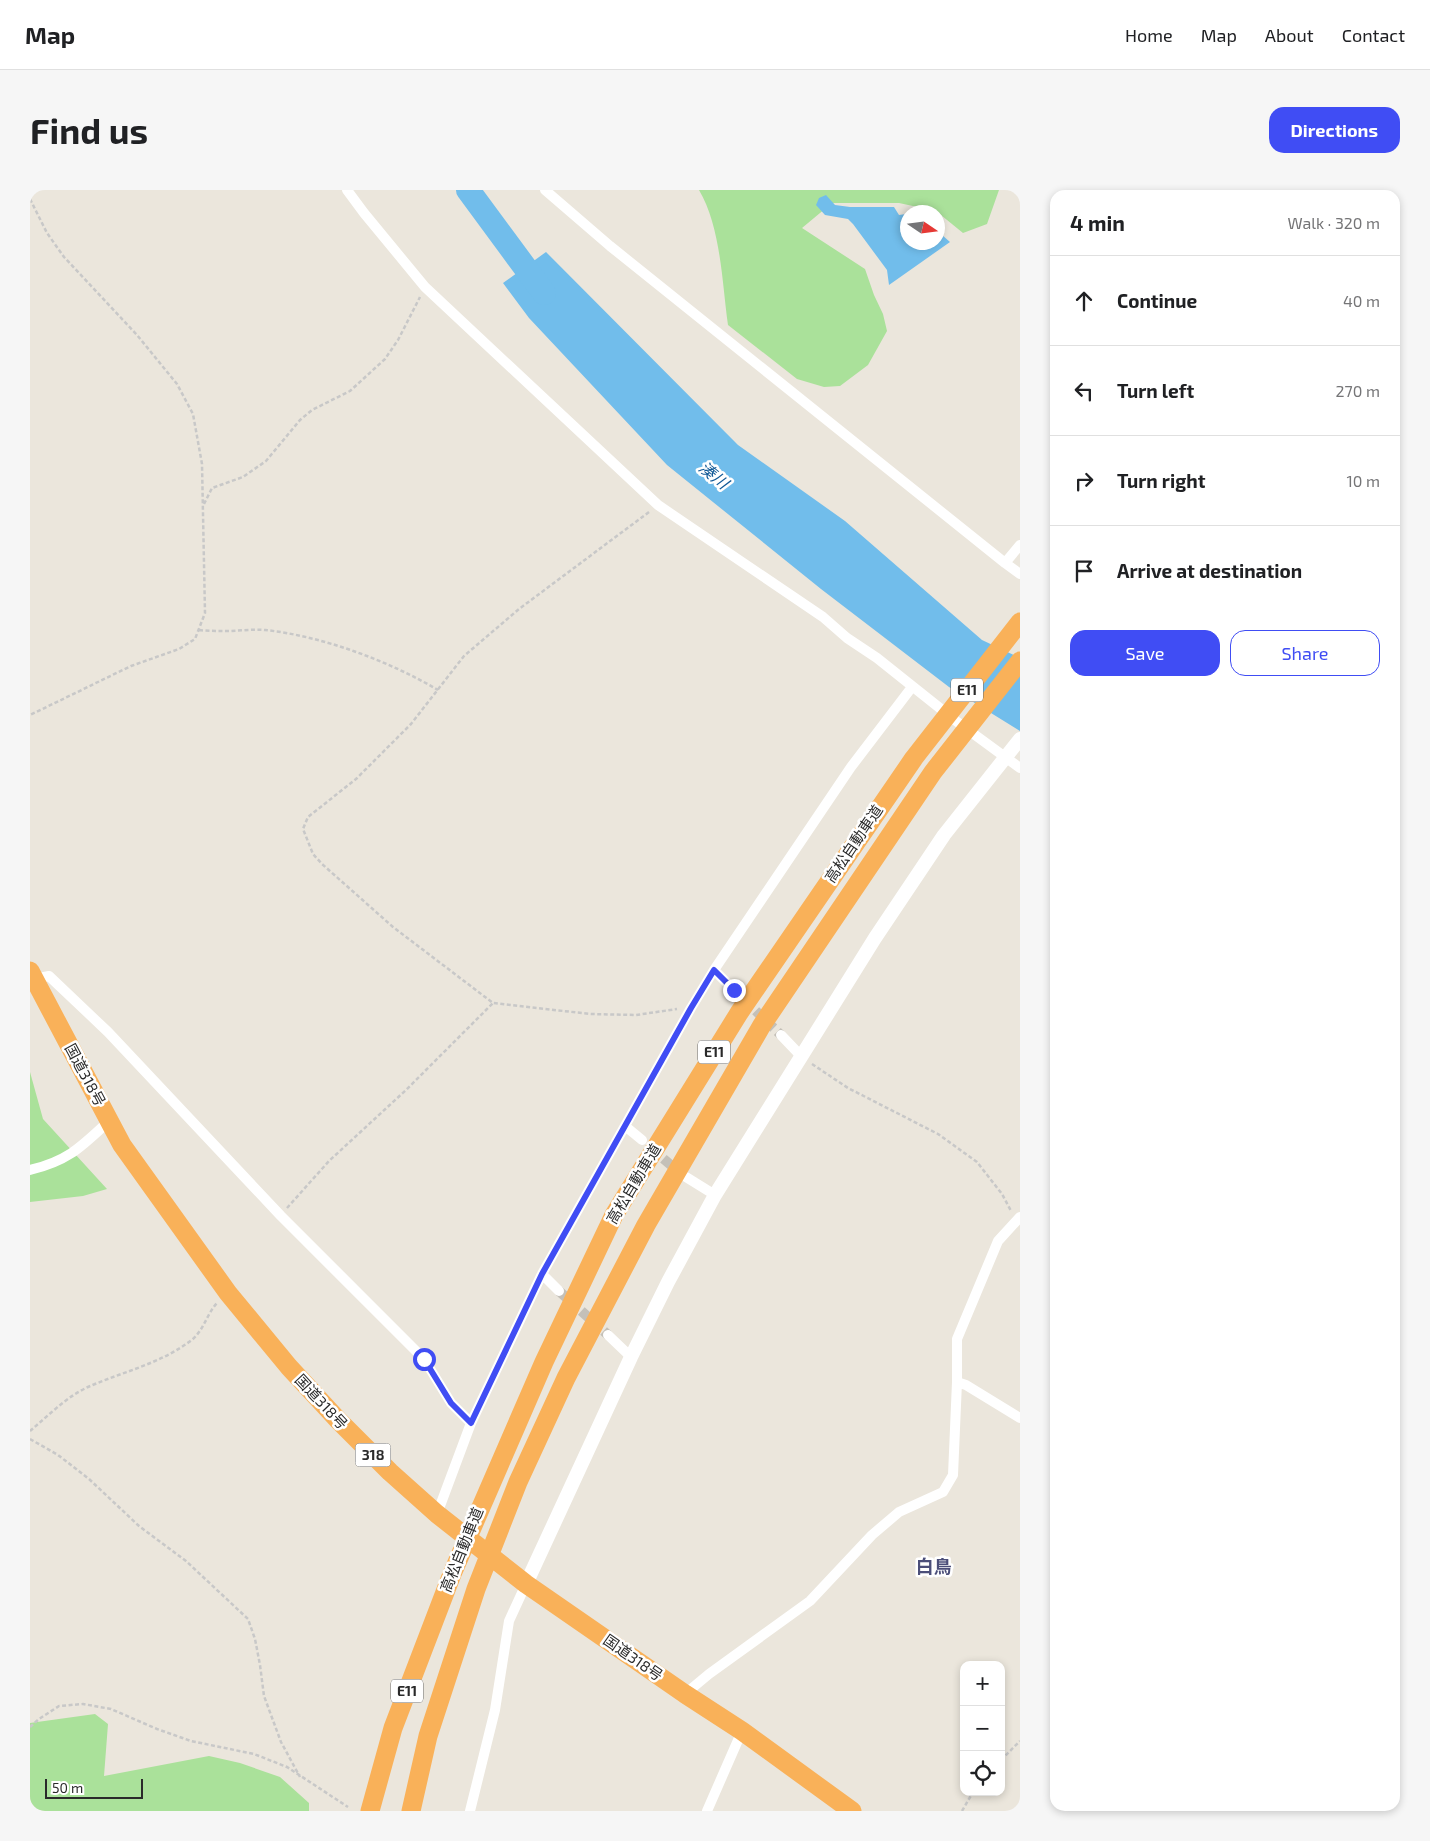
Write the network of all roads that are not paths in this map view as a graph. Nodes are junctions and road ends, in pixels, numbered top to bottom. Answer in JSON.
{"nodes":[{"id":1,"x":347,"y":190,"type":"edge"},
{"id":2,"x":546,"y":190,"type":"edge"},
{"id":3,"x":1020,"y":545,"type":"edge"},
{"id":4,"x":1006,"y":563,"type":"junction"},
{"id":5,"x":1020,"y":574,"type":"edge"},
{"id":6,"x":1020,"y":622,"type":"edge"},
{"id":7,"x":1020,"y":661,"type":"edge"},
{"id":8,"x":912,"y":687,"type":"junction"},
{"id":9,"x":1020,"y":738,"type":"edge"},
{"id":10,"x":1006,"y":757,"type":"junction"},
{"id":11,"x":1020,"y":768,"type":"edge"},
{"id":12,"x":714,"y":970,"type":"junction"},
{"id":13,"x":32,"y":975,"type":"edge"},
{"id":14,"x":734,"y":990,"type":"tunnel mouth"},
{"id":15,"x":781,"y":1035,"type":"tunnel mouth"},
{"id":16,"x":801,"y":1056,"type":"junction"},
{"id":17,"x":109,"y":1120,"type":"junction"},
{"id":18,"x":624,"y":1126,"type":"junction"},
{"id":19,"x":642,"y":1140,"type":"tunnel mouth"},
{"id":20,"x":30,"y":1170,"type":"edge"},
{"id":21,"x":686,"y":1178,"type":"tunnel mouth"},
{"id":22,"x":715,"y":1194,"type":"junction"},
{"id":23,"x":1018,"y":1219,"type":"edge"},
{"id":24,"x":542,"y":1274,"type":"junction"},
{"id":25,"x":559,"y":1291,"type":"tunnel mouth"},
{"id":26,"x":608,"y":1335,"type":"tunnel mouth"},
{"id":27,"x":631,"y":1356,"type":"junction"},
{"id":28,"x":957,"y":1382,"type":"junction"},
{"id":29,"x":1020,"y":1418,"type":"edge"},
{"id":30,"x":471,"y":1423,"type":"junction"},
{"id":31,"x":437,"y":1514,"type":"junction"},
{"id":32,"x":526,"y":1584,"type":"junction"},
{"id":33,"x":685,"y":1694,"type":"junction"},
{"id":34,"x":742,"y":1731,"type":"junction"},
{"id":35,"x":370,"y":1811,"type":"edge"},
{"id":36,"x":411,"y":1811,"type":"edge"},
{"id":37,"x":470,"y":1811,"type":"edge"},
{"id":38,"x":707,"y":1811,"type":"edge"},
{"id":39,"x":852,"y":1811,"type":"edge"}],
"edges":[{"from":1,"to":8,"type":"street"},
{"from":2,"to":4,"type":"street"},
{"from":3,"to":4,"type":"street"},
{"from":4,"to":5,"type":"street"},
{"from":6,"to":35,"type":"highway","name":"高松自動車道","number":"E11"},
{"from":7,"to":36,"type":"highway","name":"高松自動車道","number":"E11"},
{"from":8,"to":10,"type":"street"},
{"from":8,"to":12,"type":"street"},
{"from":9,"to":10,"type":"street"},
{"from":10,"to":11,"type":"street"},
{"from":10,"to":16,"type":"street"},
{"from":12,"to":14,"type":"street"},
{"from":12,"to":18,"type":"street"},
{"from":13,"to":17,"type":"highway","name":"国道318号","number":"318"},
{"from":13,"to":30,"type":"street"},
{"from":15,"to":16,"type":"street"},
{"from":16,"to":22,"type":"street"},
{"from":17,"to":20,"type":"street"},
{"from":17,"to":31,"type":"highway","name":"国道318号","number":"318"},
{"from":18,"to":19,"type":"street"},
{"from":18,"to":24,"type":"street"},
{"from":21,"to":22,"type":"street"},
{"from":22,"to":27,"type":"street"},
{"from":23,"to":28,"type":"street"},
{"from":24,"to":25,"type":"street"},
{"from":24,"to":30,"type":"street"},
{"from":26,"to":27,"type":"street"},
{"from":27,"to":32,"type":"street"},
{"from":28,"to":29,"type":"street"},
{"from":28,"to":33,"type":"street"},
{"from":30,"to":31,"type":"street"},
{"from":31,"to":32,"type":"highway","name":"国道318号","number":"318"},
{"from":32,"to":33,"type":"highway","name":"国道318号","number":"318"},
{"from":32,"to":37,"type":"street"},
{"from":33,"to":34,"type":"highway","name":"国道318号","number":"318"},
{"from":34,"to":38,"type":"street"},
{"from":34,"to":39,"type":"highway","name":"国道318号","number":"318"}]}
